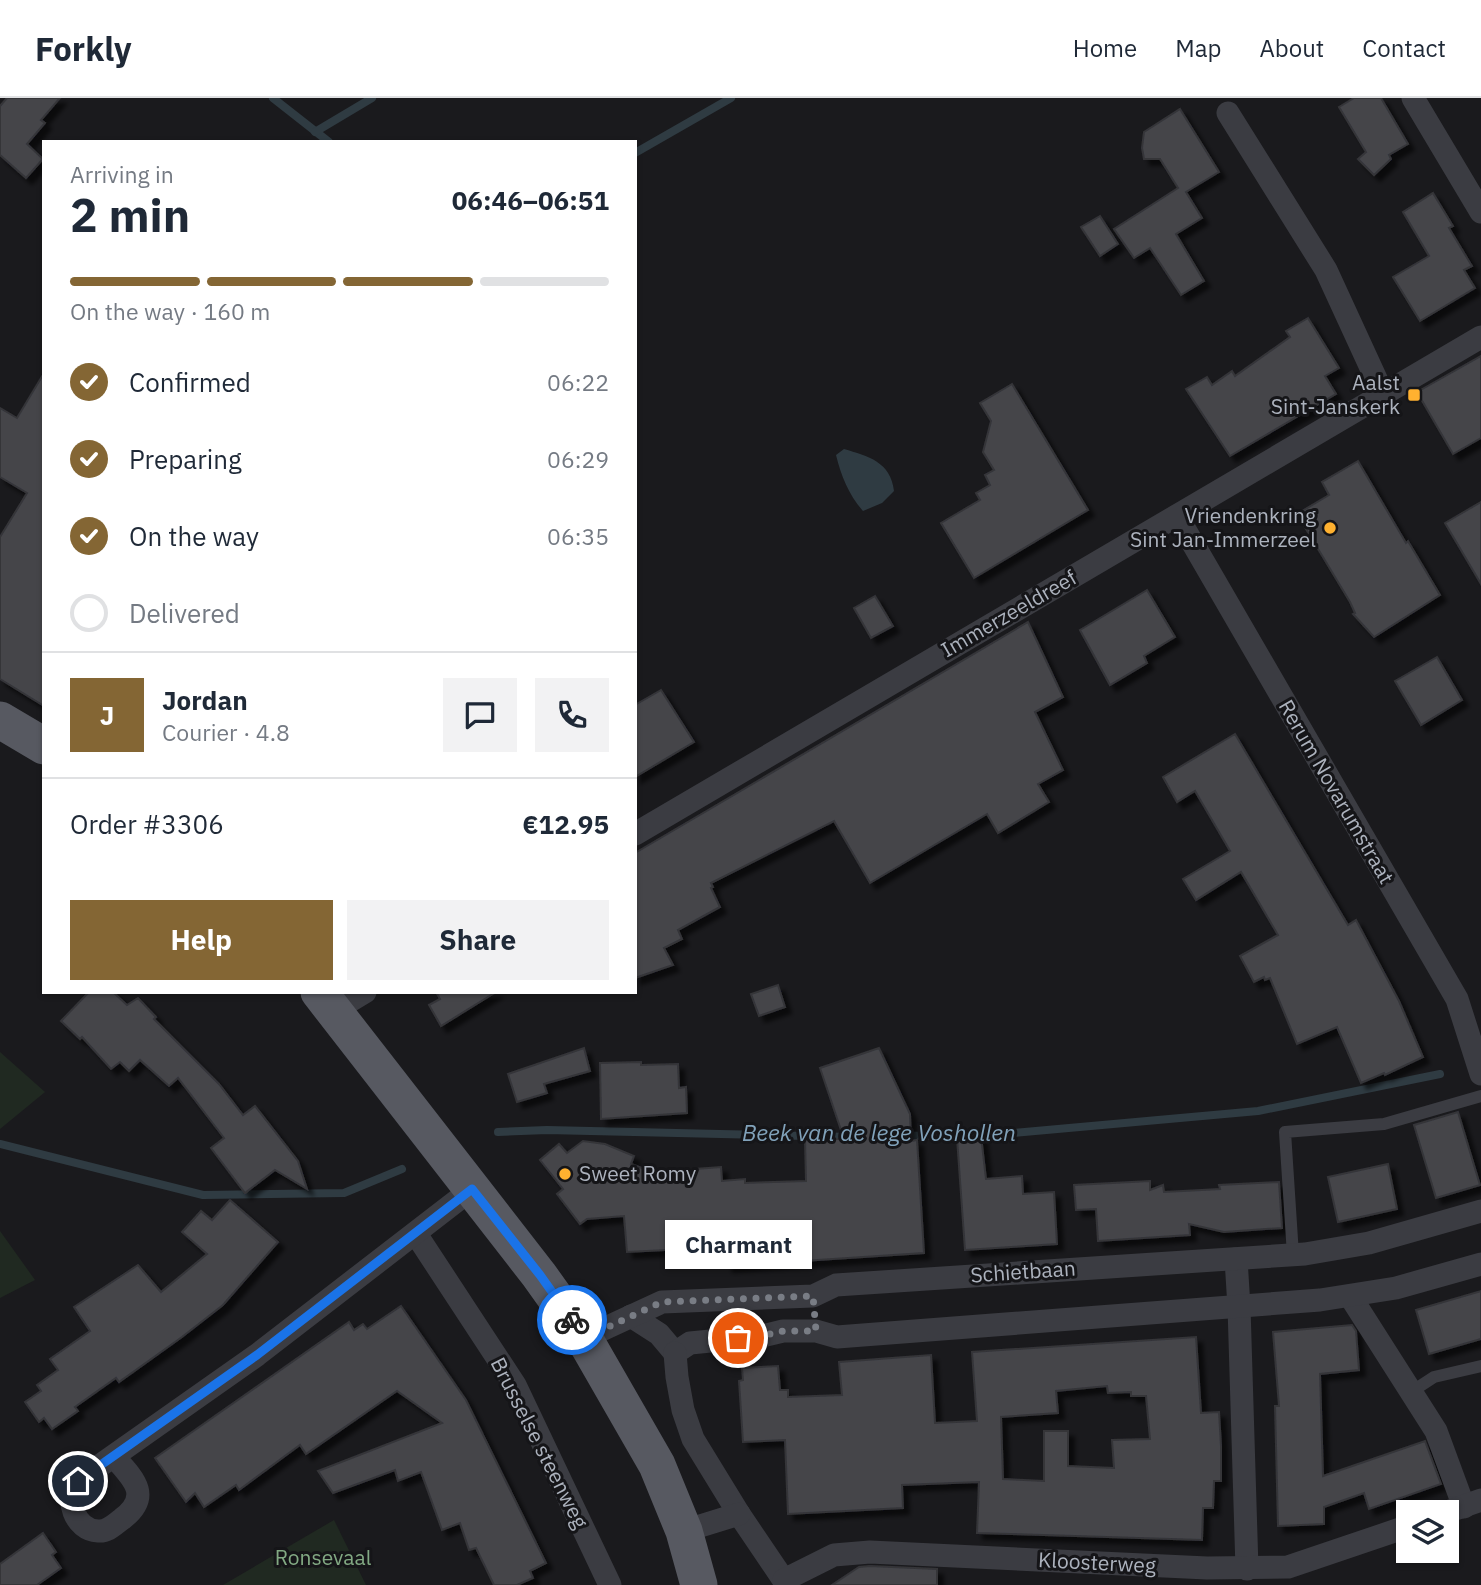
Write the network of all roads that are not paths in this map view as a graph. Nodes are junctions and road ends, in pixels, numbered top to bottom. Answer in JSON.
{"nodes":[{"id":1,"x":1413,"y":98,"type":"edge"},
{"id":2,"x":1232,"y":106,"type":"edge"},
{"id":3,"x":1481,"y":212,"type":"edge"},
{"id":4,"x":1481,"y":337,"type":"edge"},
{"id":5,"x":1383,"y":394,"type":"junction"},
{"id":6,"x":1177,"y":516,"type":"junction"},
{"id":7,"x":0,"y":720,"type":"edge"},
{"id":8,"x":42,"y":745,"type":"edge"},
{"id":9,"x":637,"y":833,"type":"edge"},
{"id":10,"x":357,"y":994,"type":"edge"},
{"id":11,"x":327,"y":1001,"type":"edge"},
{"id":12,"x":1481,"y":1074,"type":"edge"},
{"id":13,"x":1481,"y":1096,"type":"edge"},
{"id":14,"x":472,"y":1189,"type":"junction"},
{"id":15,"x":1481,"y":1211,"type":"edge"},
{"id":16,"x":416,"y":1234,"type":"junction"},
{"id":17,"x":1293,"y":1255,"type":"junction"},
{"id":18,"x":1236,"y":1259,"type":"junction"},
{"id":19,"x":1481,"y":1264,"type":"edge"},
{"id":20,"x":813,"y":1296,"type":"junction"},
{"id":21,"x":1350,"y":1296,"type":"junction"},
{"id":22,"x":1239,"y":1307,"type":"junction"},
{"id":23,"x":631,"y":1316,"type":"junction"},
{"id":24,"x":816,"y":1331,"type":"junction"},
{"id":25,"x":584,"y":1338,"type":"junction"},
{"id":26,"x":676,"y":1353,"type":"junction"},
{"id":27,"x":1481,"y":1366,"type":"edge"},
{"id":28,"x":1416,"y":1389,"type":"junction"},
{"id":29,"x":114,"y":1457,"type":"dead end"},
{"id":30,"x":1464,"y":1506,"type":"edge"},
{"id":31,"x":739,"y":1514,"type":"junction"},
{"id":32,"x":1396,"y":1530,"type":"edge"},
{"id":33,"x":684,"y":1531,"type":"junction"},
{"id":34,"x":1247,"y":1569,"type":"junction"},
{"id":35,"x":786,"y":1582,"type":"edge"},
{"id":36,"x":610,"y":1585,"type":"edge"},
{"id":37,"x":699,"y":1585,"type":"edge"}],
"edges":[{"from":1,"to":3,"type":"street"},
{"from":2,"to":5,"type":"street"},
{"from":4,"to":5,"type":"street","name":"Immerzeeldreef"},
{"from":5,"to":6,"type":"street","name":"Immerzeeldreef"},
{"from":6,"to":9,"type":"street","name":"Immerzeeldreef"},
{"from":6,"to":12,"type":"street","name":"Rerum Novarumstraat"},
{"from":7,"to":8,"type":"main road"},
{"from":10,"to":11,"type":"street"},
{"from":11,"to":14,"type":"main road"},
{"from":13,"to":17,"type":"lane"},
{"from":14,"to":16,"type":"street"},
{"from":14,"to":25,"type":"main road"},
{"from":15,"to":17,"type":"street","name":"Schietbaan"},
{"from":16,"to":29,"type":"street"},
{"from":16,"to":36,"type":"street","name":"Brusselse steenweg"},
{"from":17,"to":18,"type":"street","name":"Schietbaan"},
{"from":18,"to":20,"type":"street","name":"Schietbaan"},
{"from":18,"to":22,"type":"street"},
{"from":19,"to":21,"type":"street"},
{"from":20,"to":23,"type":"street","name":"Schietbaan"},
{"from":20,"to":24,"type":"street"},
{"from":21,"to":22,"type":"street"},
{"from":21,"to":28,"type":"street"},
{"from":22,"to":24,"type":"street"},
{"from":22,"to":34,"type":"street"},
{"from":23,"to":25,"type":"street","name":"Schietbaan"},
{"from":23,"to":26,"type":"street"},
{"from":24,"to":26,"type":"street"},
{"from":25,"to":33,"type":"main road"},
{"from":26,"to":31,"type":"street"},
{"from":27,"to":28,"type":"lane"},
{"from":28,"to":30,"type":"street"},
{"from":31,"to":33,"type":"street"},
{"from":31,"to":35,"type":"street"},
{"from":32,"to":34,"type":"street","name":"Kloosterweg"},
{"from":33,"to":37,"type":"main road"},
{"from":34,"to":35,"type":"street","name":"Kloosterweg"}]}
